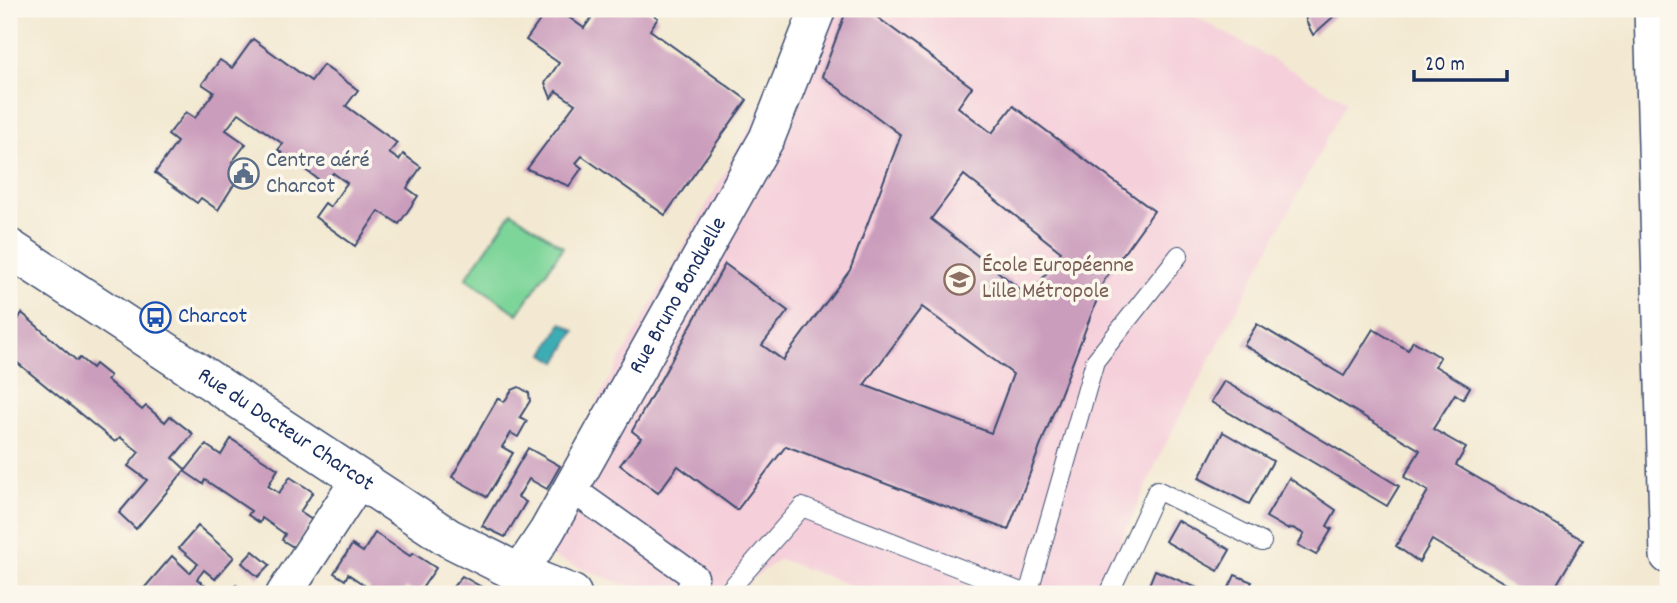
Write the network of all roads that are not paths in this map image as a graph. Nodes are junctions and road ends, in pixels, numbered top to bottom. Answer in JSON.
{"nodes":[{"id":1,"x":818,"y":9,"type":"edge"},
{"id":2,"x":1652,"y":9,"type":"edge"},
{"id":3,"x":9,"y":248,"type":"edge"},
{"id":4,"x":1180,"y":255,"type":"dead end"},
{"id":5,"x":360,"y":478,"type":"junction"},
{"id":6,"x":569,"y":487,"type":"junction"},
{"id":7,"x":1262,"y":542,"type":"dead end"},
{"id":8,"x":1668,"y":556,"type":"edge"},
{"id":9,"x":519,"y":573,"type":"junction"},
{"id":10,"x":284,"y":594,"type":"edge"},
{"id":11,"x":572,"y":594,"type":"edge"},
{"id":12,"x":688,"y":594,"type":"edge"},
{"id":13,"x":726,"y":594,"type":"edge"},
{"id":14,"x":1027,"y":594,"type":"edge"},
{"id":15,"x":1109,"y":594,"type":"edge"}],
"edges":[{"from":1,"to":6,"type":"street","name":"Rue Bruno Bonduelle"},
{"from":2,"to":8,"type":"street"},
{"from":3,"to":5,"type":"street","name":"Rue du Docteur Charcot"},
{"from":4,"to":14,"type":"lane"},
{"from":5,"to":9,"type":"street","name":"Rue du Docteur Charcot"},
{"from":5,"to":10,"type":"street"},
{"from":6,"to":9,"type":"street","name":"Rue Bruno Bonduelle"},
{"from":6,"to":12,"type":"street"},
{"from":7,"to":15,"type":"lane"},
{"from":9,"to":11,"type":"street","name":"Rue du Docteur Charcot"},
{"from":13,"to":14,"type":"lane"}]}
